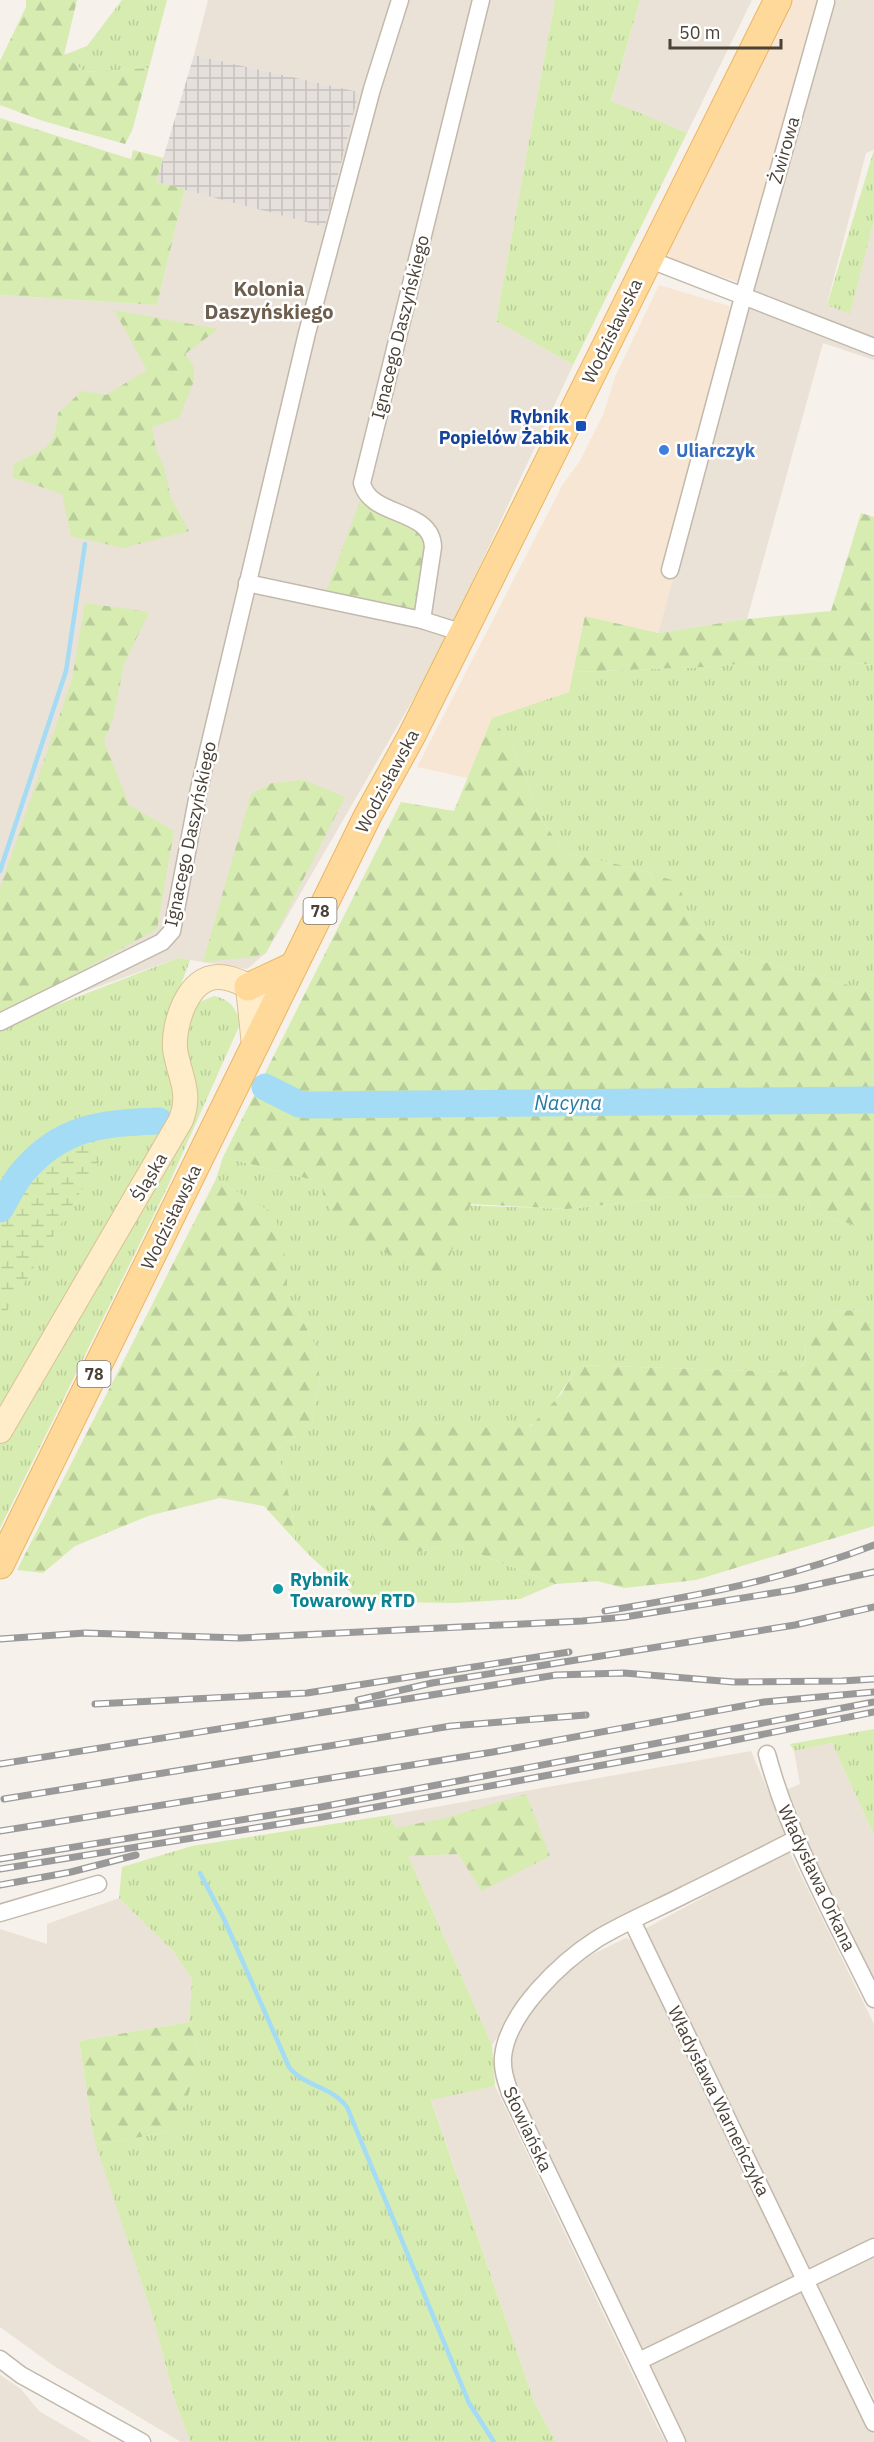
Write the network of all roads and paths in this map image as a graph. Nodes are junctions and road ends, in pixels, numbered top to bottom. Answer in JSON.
{"nodes":[{"id":1,"x":400,"y":0,"type":"edge"},
{"id":2,"x":481,"y":0,"type":"edge"},
{"id":3,"x":778,"y":0,"type":"edge"},
{"id":4,"x":826,"y":2,"type":"dead end"},
{"id":5,"x":648,"y":259,"type":"junction"},
{"id":6,"x":743,"y":297,"type":"junction"},
{"id":7,"x":874,"y":347,"type":"edge"},
{"id":8,"x":670,"y":570,"type":"dead end"},
{"id":9,"x":247,"y":583,"type":"junction"},
{"id":10,"x":422,"y":620,"type":"junction"},
{"id":11,"x":463,"y":633,"type":"junction"},
{"id":12,"x":293,"y":966,"type":"junction"},
{"id":13,"x":248,"y":987,"type":"junction"},
{"id":14,"x":277,"y":999,"type":"junction"},
{"id":15,"x":0,"y":1022,"type":"edge"},
{"id":16,"x":254,"y":1045,"type":"junction"},
{"id":17,"x":0,"y":1431,"type":"edge"},
{"id":18,"x":3,"y":1559,"type":"edge"},
{"id":19,"x":767,"y":1754,"type":"dead end"},
{"id":20,"x":796,"y":1839,"type":"junction"},
{"id":21,"x":98,"y":1884,"type":"dead end"},
{"id":22,"x":0,"y":1913,"type":"edge"},
{"id":23,"x":632,"y":1921,"type":"junction"},
{"id":24,"x":874,"y":1999,"type":"edge"},
{"id":25,"x":874,"y":2247,"type":"edge"},
{"id":26,"x":806,"y":2281,"type":"junction"},
{"id":27,"x":0,"y":2359,"type":"edge"},
{"id":28,"x":639,"y":2361,"type":"junction"},
{"id":29,"x":874,"y":2422,"type":"edge"},
{"id":30,"x":142,"y":2442,"type":"edge"},
{"id":31,"x":678,"y":2442,"type":"edge"}],
"edges":[{"from":1,"to":9,"type":"street","name":"Ignacego Daszyńskiego"},
{"from":2,"to":10,"type":"street","name":"Ignacego Daszyńskiego"},
{"from":3,"to":5,"type":"main road","name":"Wodzisławska","number":"78"},
{"from":4,"to":6,"type":"street","name":"Żwirowa"},
{"from":5,"to":6,"type":"street"},
{"from":5,"to":11,"type":"main road","name":"Wodzisławska","number":"78"},
{"from":6,"to":7,"type":"street"},
{"from":6,"to":8,"type":"street","name":"Żwirowa"},
{"from":9,"to":10,"type":"street"},
{"from":9,"to":15,"type":"street","name":"Ignacego Daszyńskiego"},
{"from":10,"to":11,"type":"street"},
{"from":11,"to":12,"type":"main road","name":"Wodzisławska","number":"78"},
{"from":12,"to":13,"type":"main road"},
{"from":12,"to":14,"type":"main road","name":"Wodzisławska","number":"78"},
{"from":13,"to":14,"type":"street","name":"Śląska"},
{"from":13,"to":16,"type":"street"},
{"from":13,"to":17,"type":"street","name":"Śląska"},
{"from":14,"to":16,"type":"main road","name":"Wodzisławska","number":"78"},
{"from":16,"to":18,"type":"main road","name":"Wodzisławska","number":"78"},
{"from":19,"to":20,"type":"street","name":"Władysława Orkana"},
{"from":20,"to":23,"type":"street","name":"Słowiańska"},
{"from":20,"to":24,"type":"street","name":"Władysława Orkana"},
{"from":21,"to":22,"type":"street"},
{"from":23,"to":26,"type":"street","name":"Władysława Warneńczyka"},
{"from":23,"to":28,"type":"street","name":"Słowiańska"},
{"from":25,"to":26,"type":"street"},
{"from":26,"to":28,"type":"street"},
{"from":26,"to":29,"type":"street","name":"Władysława Warneńczyka"},
{"from":27,"to":30,"type":"street"},
{"from":28,"to":31,"type":"street","name":"Słowiańska"}]}
